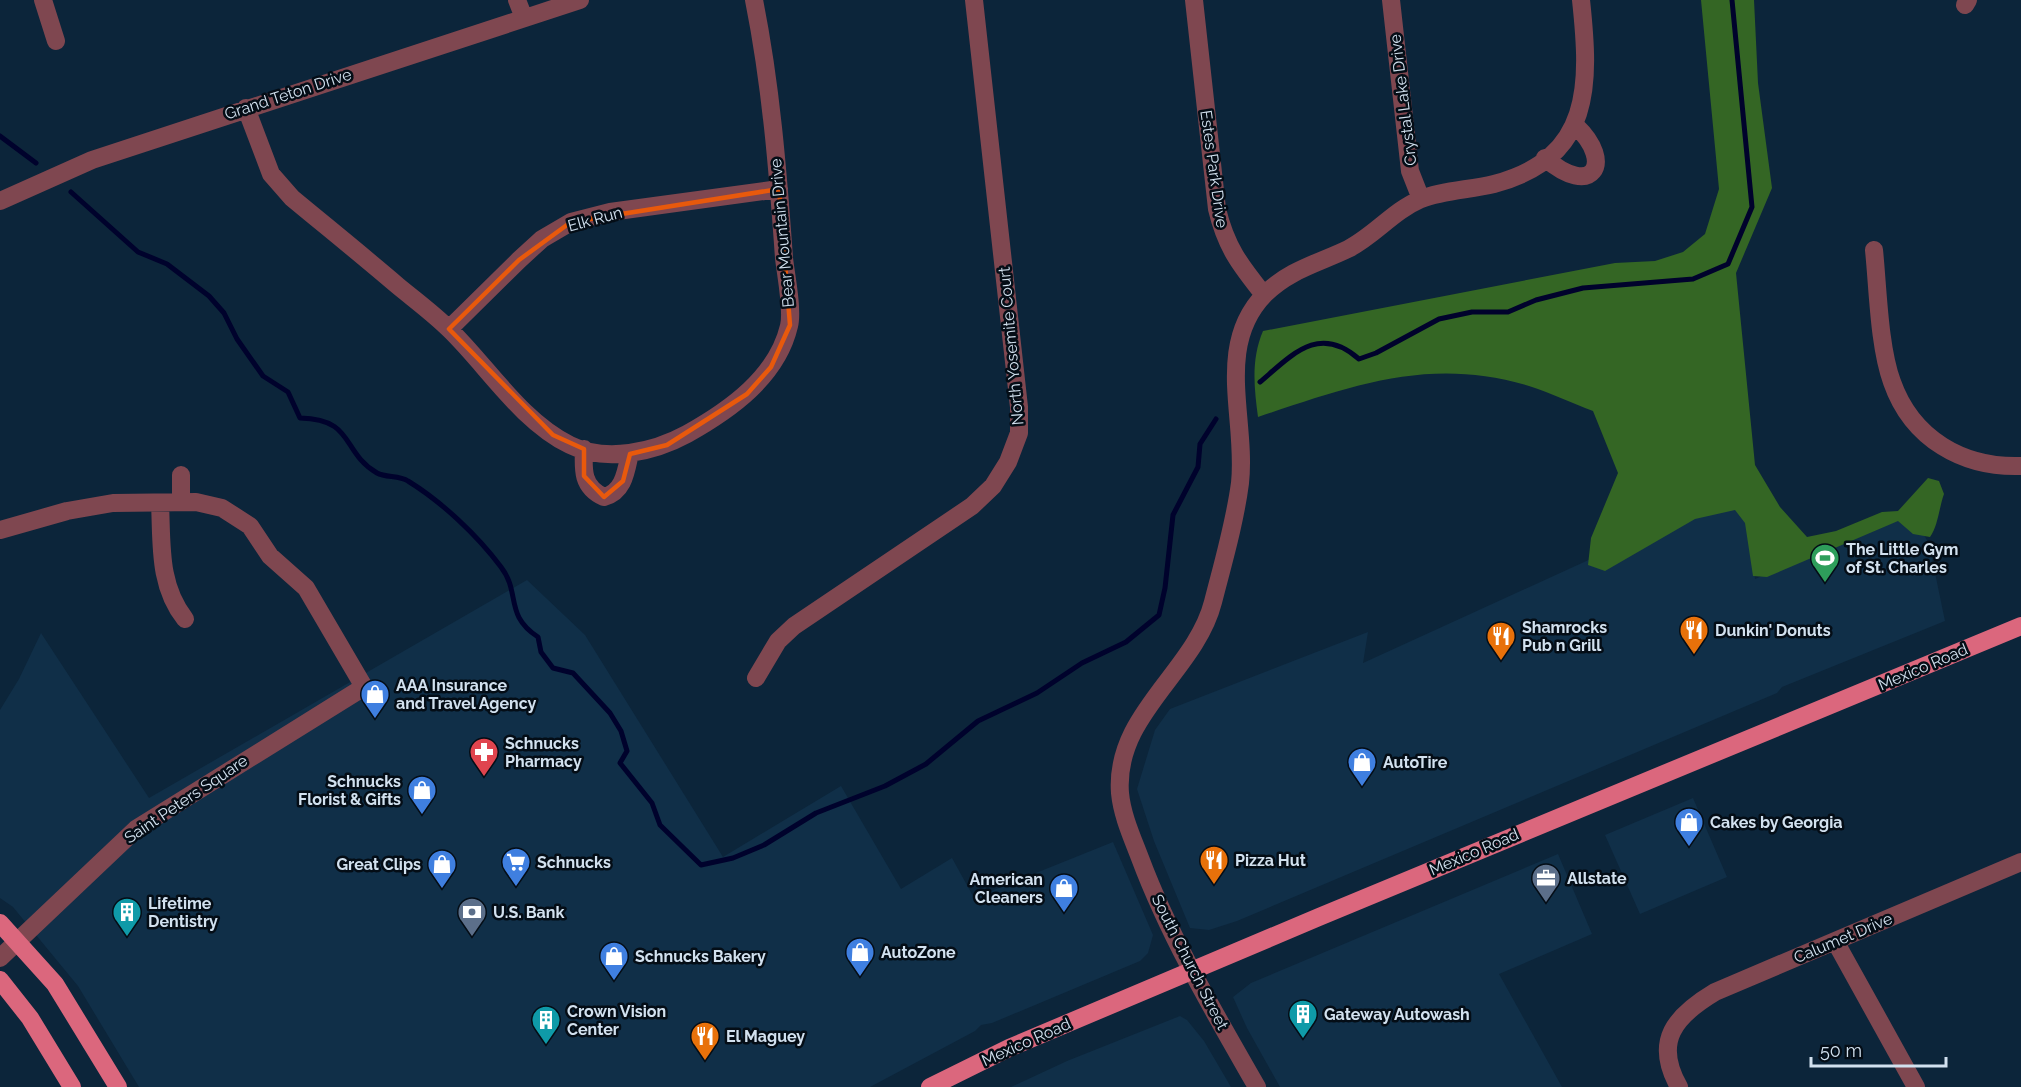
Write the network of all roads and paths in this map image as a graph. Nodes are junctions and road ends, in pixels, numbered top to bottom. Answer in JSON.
{"nodes":[{"id":1,"x":43,"y":0,"type":"edge"},
{"id":2,"x":517,"y":0,"type":"edge"},
{"id":3,"x":580,"y":0,"type":"edge"},
{"id":4,"x":754,"y":0,"type":"edge"},
{"id":5,"x":974,"y":0,"type":"edge"},
{"id":6,"x":1194,"y":0,"type":"edge"},
{"id":7,"x":1391,"y":0,"type":"edge"},
{"id":8,"x":1581,"y":0,"type":"edge"},
{"id":9,"x":524,"y":18,"type":"junction"},
{"id":10,"x":56,"y":41,"type":"dead end"},
{"id":11,"x":246,"y":108,"type":"junction"},
{"id":12,"x":1576,"y":126,"type":"junction"},
{"id":13,"x":1545,"y":158,"type":"junction"},
{"id":14,"x":779,"y":189,"type":"junction"},
{"id":15,"x":1421,"y":199,"type":"junction"},
{"id":16,"x":0,"y":201,"type":"edge"},
{"id":17,"x":1874,"y":250,"type":"dead end"},
{"id":18,"x":1264,"y":295,"type":"junction"},
{"id":19,"x":449,"y":329,"type":"junction"},
{"id":20,"x":584,"y":449,"type":"junction"},
{"id":21,"x":630,"y":453,"type":"junction"},
{"id":22,"x":2021,"y":466,"type":"edge"},
{"id":23,"x":181,"y":475,"type":"dead end"},
{"id":24,"x":160,"y":502,"type":"junction"},
{"id":25,"x":181,"y":502,"type":"junction"},
{"id":26,"x":0,"y":530,"type":"edge"},
{"id":27,"x":185,"y":619,"type":"dead end"},
{"id":28,"x":2021,"y":626,"type":"edge"},
{"id":29,"x":756,"y":678,"type":"dead end"},
{"id":30,"x":2021,"y":862,"type":"edge"},
{"id":31,"x":0,"y":923,"type":"edge"},
{"id":32,"x":18,"y":940,"type":"junction"},
{"id":33,"x":1835,"y":941,"type":"junction"},
{"id":34,"x":0,"y":958,"type":"edge"},
{"id":35,"x":1192,"y":971,"type":"junction"},
{"id":36,"x":0,"y":980,"type":"edge"},
{"id":37,"x":72,"y":1087,"type":"edge"},
{"id":38,"x":118,"y":1087,"type":"edge"},
{"id":39,"x":930,"y":1087,"type":"edge"},
{"id":40,"x":1257,"y":1087,"type":"edge"},
{"id":41,"x":1678,"y":1087,"type":"edge"},
{"id":42,"x":1916,"y":1087,"type":"edge"}],
"edges":[{"from":1,"to":10,"type":"street"},
{"from":2,"to":9,"type":"street"},
{"from":3,"to":9,"type":"street","name":"Grand Teton Drive"},
{"from":4,"to":14,"type":"street","name":"Bear Mountain Drive"},
{"from":5,"to":29,"type":"street","name":"North Yosemite Court"},
{"from":6,"to":18,"type":"street","name":"Estes Park Drive"},
{"from":7,"to":15,"type":"street","name":"Crystal Lake Drive"},
{"from":8,"to":12,"type":"street"},
{"from":9,"to":11,"type":"street","name":"Grand Teton Drive"},
{"from":11,"to":16,"type":"street","name":"Grand Teton Drive"},
{"from":11,"to":19,"type":"street","name":"Bear Mountain Drive"},
{"from":12,"to":13,"type":"street"},
{"from":12,"to":13,"type":"street"},
{"from":13,"to":15,"type":"street"},
{"from":14,"to":19,"type":"street","name":"Elk Run"},
{"from":14,"to":21,"type":"street","name":"Bear Mountain Drive"},
{"from":15,"to":18,"type":"street"},
{"from":17,"to":22,"type":"street"},
{"from":18,"to":35,"type":"street","name":"South Church Street"},
{"from":19,"to":20,"type":"street","name":"Bear Mountain Drive"},
{"from":20,"to":21,"type":"street","name":"Bear Mountain Drive"},
{"from":20,"to":21,"type":"street"},
{"from":23,"to":25,"type":"street"},
{"from":24,"to":25,"type":"street"},
{"from":24,"to":26,"type":"street"},
{"from":24,"to":27,"type":"street"},
{"from":25,"to":32,"type":"street","name":"Saint Peters Square"},
{"from":28,"to":35,"type":"main road","name":"Mexico Road"},
{"from":30,"to":33,"type":"street","name":"Calumet Drive"},
{"from":31,"to":32,"type":"main road"},
{"from":32,"to":34,"type":"street","name":"Saint Peters Square"},
{"from":32,"to":38,"type":"main road"},
{"from":33,"to":41,"type":"street","name":"Calumet Drive"},
{"from":33,"to":42,"type":"street"},
{"from":35,"to":39,"type":"main road","name":"Mexico Road"},
{"from":35,"to":40,"type":"street","name":"South Church Street"},
{"from":36,"to":37,"type":"main road"}]}
